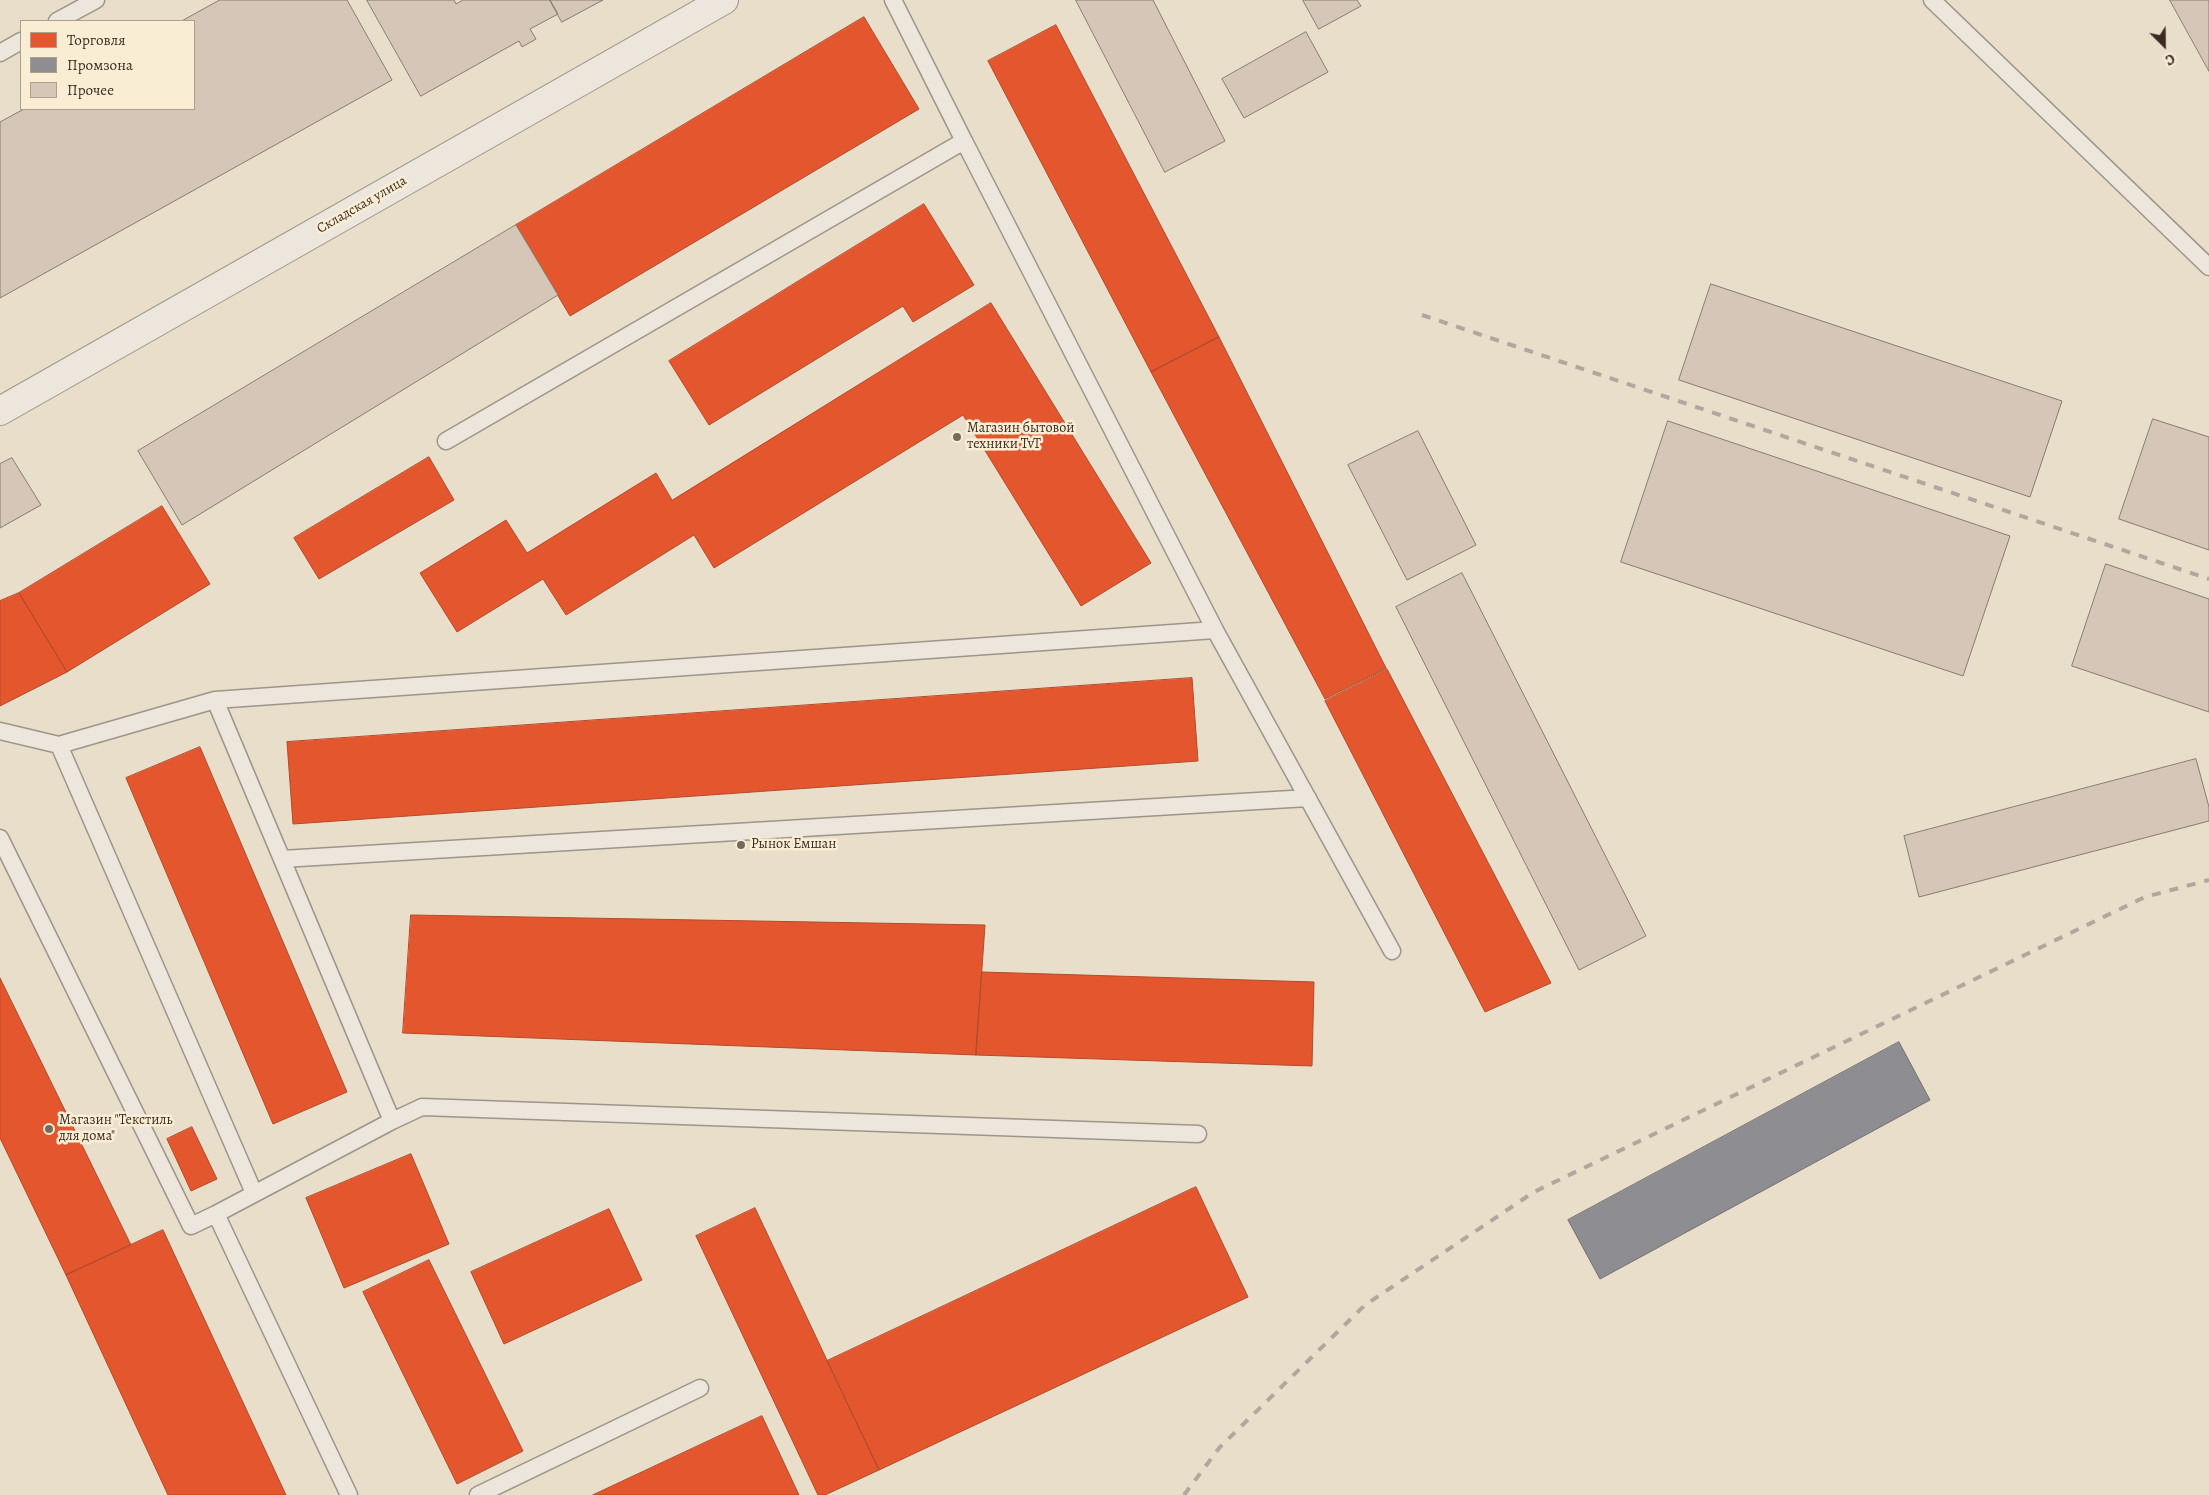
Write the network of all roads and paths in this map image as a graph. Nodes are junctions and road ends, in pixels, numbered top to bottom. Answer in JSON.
{"nodes":[{"id":1,"x":96,"y":0,"type":"edge"},
{"id":2,"x":724,"y":0,"type":"edge"},
{"id":3,"x":893,"y":0,"type":"edge"},
{"id":4,"x":1932,"y":0,"type":"edge"},
{"id":5,"x":59,"y":20,"type":"edge"},
{"id":6,"x":20,"y":42,"type":"edge"},
{"id":7,"x":0,"y":53,"type":"edge"},
{"id":8,"x":964,"y":141,"type":"junction"},
{"id":9,"x":2209,"y":267,"type":"edge"},
{"id":10,"x":0,"y":411,"type":"edge"},
{"id":11,"x":446,"y":441,"type":"dead end"},
{"id":12,"x":1215,"y":630,"type":"junction"},
{"id":13,"x":215,"y":700,"type":"junction"},
{"id":14,"x":0,"y":732,"type":"edge"},
{"id":15,"x":59,"y":745,"type":"junction"},
{"id":16,"x":1308,"y":798,"type":"junction"},
{"id":17,"x":0,"y":838,"type":"edge"},
{"id":18,"x":282,"y":859,"type":"junction"},
{"id":19,"x":1392,"y":951,"type":"dead end"},
{"id":20,"x":392,"y":1121,"type":"junction"},
{"id":21,"x":1198,"y":1134,"type":"dead end"},
{"id":22,"x":254,"y":1193,"type":"junction"},
{"id":23,"x":216,"y":1214,"type":"junction"},
{"id":24,"x":700,"y":1388,"type":"dead end"},
{"id":25,"x":348,"y":1495,"type":"edge"},
{"id":26,"x":478,"y":1495,"type":"edge"}],
"edges":[{"from":1,"to":5,"type":"lane"},
{"from":2,"to":10,"type":"street","name":"Складская улица"},
{"from":3,"to":8,"type":"lane"},
{"from":4,"to":9,"type":"lane"},
{"from":6,"to":7,"type":"lane"},
{"from":8,"to":11,"type":"lane"},
{"from":8,"to":12,"type":"lane"},
{"from":12,"to":13,"type":"lane"},
{"from":12,"to":16,"type":"lane"},
{"from":13,"to":15,"type":"lane"},
{"from":13,"to":18,"type":"lane"},
{"from":14,"to":15,"type":"lane"},
{"from":15,"to":22,"type":"lane"},
{"from":16,"to":18,"type":"lane"},
{"from":16,"to":19,"type":"lane"},
{"from":17,"to":23,"type":"lane"},
{"from":18,"to":20,"type":"lane"},
{"from":20,"to":21,"type":"lane"},
{"from":20,"to":22,"type":"lane"},
{"from":22,"to":23,"type":"lane"},
{"from":23,"to":25,"type":"lane"},
{"from":24,"to":26,"type":"lane"}]}
